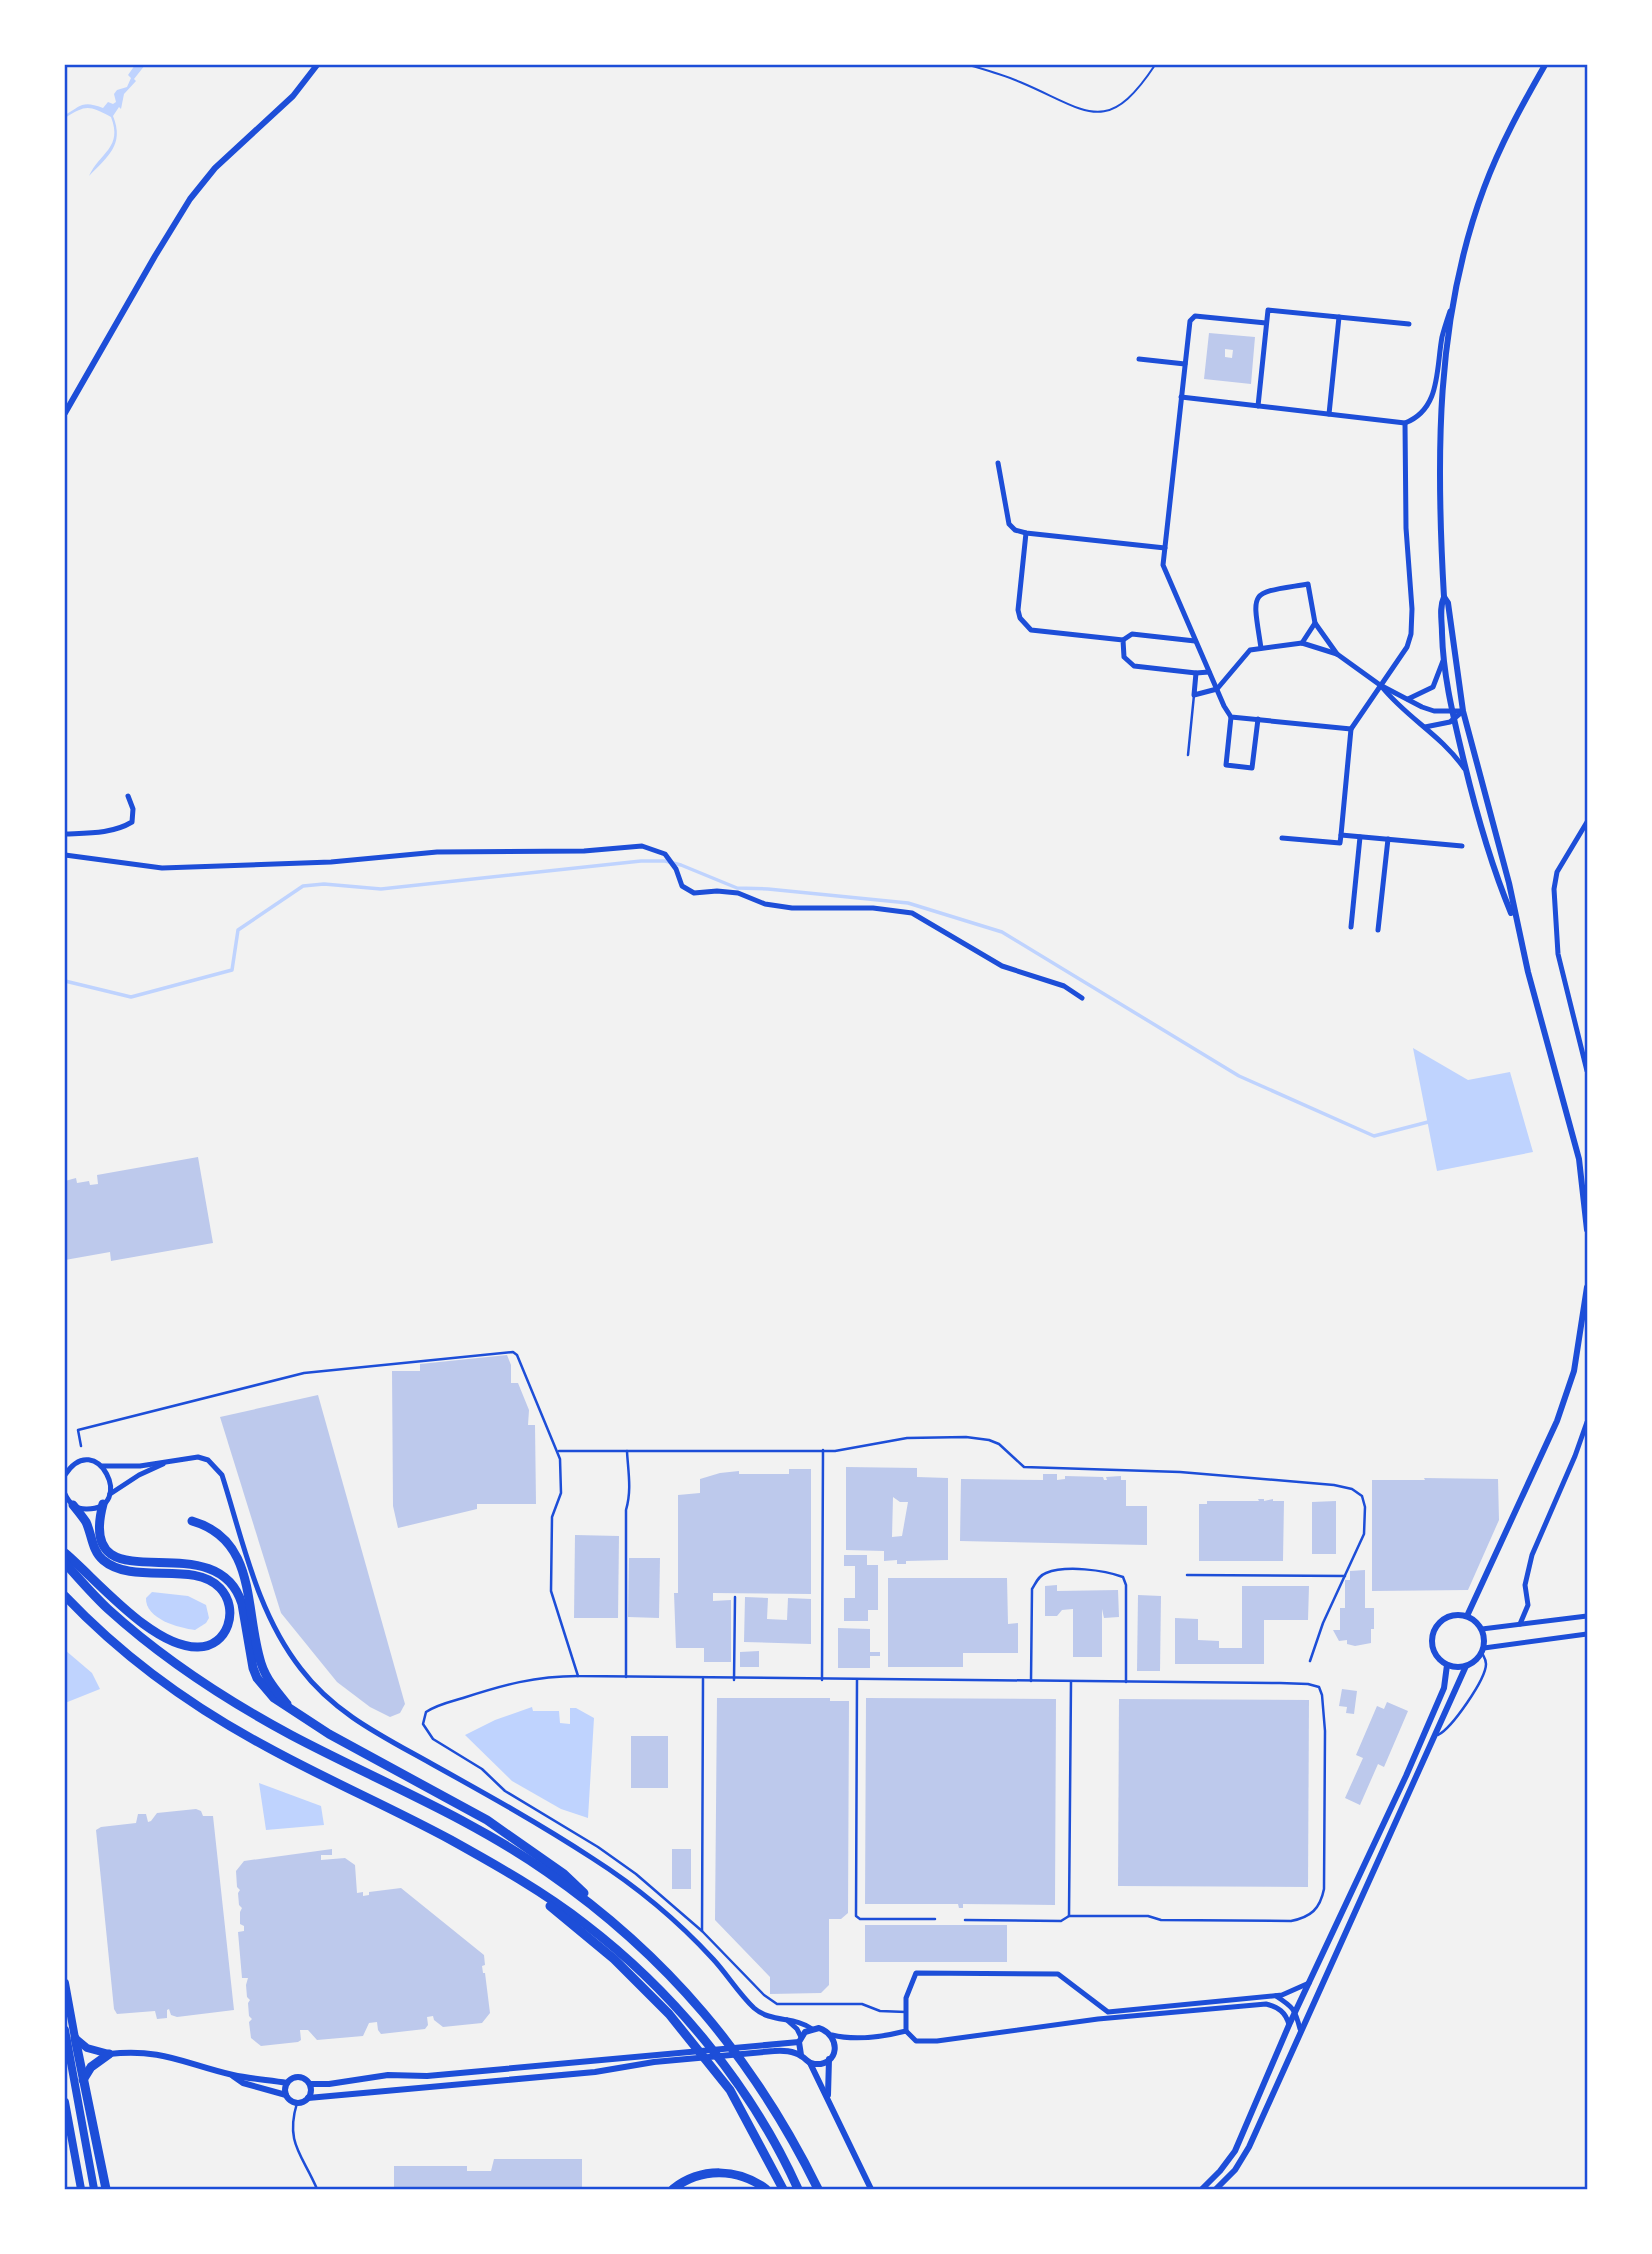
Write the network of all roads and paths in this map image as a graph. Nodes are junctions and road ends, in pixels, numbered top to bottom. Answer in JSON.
{"nodes":[{"id":1,"x":317,"y":65,"type":"edge"},
{"id":2,"x":969,"y":65,"type":"edge"},
{"id":3,"x":1155,"y":65,"type":"edge"},
{"id":4,"x":1545,"y":65,"type":"edge"},
{"id":5,"x":1452,"y":305,"type":"junction"},
{"id":6,"x":1339,"y":317,"type":"junction"},
{"id":7,"x":1266,"y":323,"type":"junction"},
{"id":8,"x":1409,"y":324,"type":"dead end"},
{"id":9,"x":1139,"y":359,"type":"dead end"},
{"id":10,"x":1185,"y":365,"type":"junction"},
{"id":11,"x":1181,"y":397,"type":"junction"},
{"id":12,"x":1258,"y":406,"type":"junction"},
{"id":13,"x":65,"y":413,"type":"edge"},
{"id":14,"x":1329,"y":414,"type":"junction"},
{"id":15,"x":1405,"y":423,"type":"junction"},
{"id":16,"x":998,"y":463,"type":"dead end"},
{"id":17,"x":1026,"y":533,"type":"junction"},
{"id":18,"x":1165,"y":548,"type":"junction"},
{"id":19,"x":1444,"y":597,"type":"junction"},
{"id":20,"x":1315,"y":623,"type":"junction"},
{"id":21,"x":1124,"y":640,"type":"junction"},
{"id":22,"x":1195,"y":640,"type":"junction"},
{"id":23,"x":1302,"y":643,"type":"junction"},
{"id":24,"x":1261,"y":648,"type":"junction"},
{"id":25,"x":1337,"y":654,"type":"junction"},
{"id":26,"x":1443,"y":657,"type":"junction"},
{"id":27,"x":1209,"y":672,"type":"junction"},
{"id":28,"x":1196,"y":673,"type":"junction"},
{"id":29,"x":1380,"y":685,"type":"junction"},
{"id":30,"x":1217,"y":689,"type":"junction"},
{"id":31,"x":1194,"y":695,"type":"junction"},
{"id":32,"x":1408,"y":699,"type":"junction"},
{"id":33,"x":1452,"y":711,"type":"junction"},
{"id":34,"x":1463,"y":711,"type":"junction"},
{"id":35,"x":1231,"y":717,"type":"junction"},
{"id":36,"x":1258,"y":719,"type":"junction"},
{"id":37,"x":1454,"y":719,"type":"junction"},
{"id":38,"x":1425,"y":727,"type":"junction"},
{"id":39,"x":1351,"y":729,"type":"junction"},
{"id":40,"x":1188,"y":755,"type":"dead end"},
{"id":41,"x":1465,"y":769,"type":"junction"},
{"id":42,"x":128,"y":796,"type":"dead end"},
{"id":43,"x":1587,"y":822,"type":"edge"},
{"id":44,"x":65,"y":834,"type":"edge"},
{"id":45,"x":1341,"y":835,"type":"junction"},
{"id":46,"x":1360,"y":837,"type":"junction"},
{"id":47,"x":1282,"y":838,"type":"dead end"},
{"id":48,"x":1388,"y":839,"type":"junction"},
{"id":49,"x":1462,"y":846,"type":"dead end"},
{"id":50,"x":65,"y":855,"type":"edge"},
{"id":51,"x":1517,"y":926,"type":"junction"},
{"id":52,"x":1351,"y":928,"type":"dead end"},
{"id":53,"x":1378,"y":930,"type":"dead end"},
{"id":54,"x":1082,"y":998,"type":"dead end"},
{"id":55,"x":1587,"y":1071,"type":"edge"},
{"id":56,"x":1587,"y":1230,"type":"edge"},
{"id":57,"x":1587,"y":1287,"type":"edge"},
{"id":58,"x":1587,"y":1422,"type":"edge"},
{"id":59,"x":80,"y":1446,"type":"dead end"},
{"id":60,"x":627,"y":1450,"type":"junction"},
{"id":61,"x":823,"y":1450,"type":"junction"},
{"id":62,"x":558,"y":1451,"type":"junction"},
{"id":63,"x":166,"y":1462,"type":"junction"},
{"id":64,"x":102,"y":1466,"type":"junction"},
{"id":65,"x":65,"y":1475,"type":"edge"},
{"id":66,"x":65,"y":1494,"type":"edge"},
{"id":67,"x":110,"y":1494,"type":"junction"},
{"id":68,"x":103,"y":1504,"type":"junction"},
{"id":69,"x":73,"y":1505,"type":"junction"},
{"id":70,"x":192,"y":1521,"type":"dead end"},
{"id":71,"x":65,"y":1553,"type":"edge"},
{"id":72,"x":65,"y":1563,"type":"edge"},
{"id":73,"x":1187,"y":1575,"type":"dead end"},
{"id":74,"x":1345,"y":1576,"type":"junction"},
{"id":75,"x":65,"y":1596,"type":"edge"},
{"id":76,"x":735,"y":1597,"type":"dead end"},
{"id":77,"x":1467,"y":1616,"type":"junction"},
{"id":78,"x":1587,"y":1616,"type":"edge"},
{"id":79,"x":1520,"y":1624,"type":"junction"},
{"id":80,"x":1482,"y":1629,"type":"junction"},
{"id":81,"x":1587,"y":1634,"type":"edge"},
{"id":82,"x":1483,"y":1650,"type":"junction"},
{"id":83,"x":1310,"y":1661,"type":"dead end"},
{"id":84,"x":1447,"y":1665,"type":"junction"},
{"id":85,"x":1466,"y":1667,"type":"junction"},
{"id":86,"x":578,"y":1676,"type":"junction"},
{"id":87,"x":626,"y":1677,"type":"junction"},
{"id":88,"x":703,"y":1679,"type":"junction"},
{"id":89,"x":734,"y":1680,"type":"junction"},
{"id":90,"x":822,"y":1680,"type":"junction"},
{"id":91,"x":857,"y":1681,"type":"junction"},
{"id":92,"x":1031,"y":1682,"type":"junction"},
{"id":93,"x":1070,"y":1682,"type":"junction"},
{"id":94,"x":1126,"y":1682,"type":"junction"},
{"id":95,"x":295,"y":1713,"type":"junction"},
{"id":96,"x":1435,"y":1736,"type":"junction"},
{"id":97,"x":510,"y":1874,"type":"junction"},
{"id":98,"x":1069,"y":1916,"type":"junction"},
{"id":99,"x":610,"y":1919,"type":"junction"},
{"id":100,"x":935,"y":1920,"type":"dead end"},
{"id":101,"x":965,"y":1920,"type":"dead end"},
{"id":102,"x":702,"y":1931,"type":"junction"},
{"id":103,"x":65,"y":1983,"type":"edge"},
{"id":104,"x":1309,"y":1983,"type":"junction"},
{"id":105,"x":1276,"y":1996,"type":"junction"},
{"id":106,"x":906,"y":2011,"type":"junction"},
{"id":107,"x":1296,"y":2012,"type":"junction"},
{"id":108,"x":787,"y":2020,"type":"junction"},
{"id":109,"x":1289,"y":2025,"type":"junction"},
{"id":110,"x":812,"y":2029,"type":"junction"},
{"id":111,"x":1300,"y":2029,"type":"junction"},
{"id":112,"x":65,"y":2030,"type":"edge"},
{"id":113,"x":906,"y":2031,"type":"junction"},
{"id":114,"x":832,"y":2035,"type":"junction"},
{"id":115,"x":75,"y":2038,"type":"junction"},
{"id":116,"x":800,"y":2040,"type":"junction"},
{"id":117,"x":771,"y":2048,"type":"junction"},
{"id":118,"x":109,"y":2054,"type":"junction"},
{"id":119,"x":801,"y":2055,"type":"junction"},
{"id":120,"x":671,"y":2057,"type":"junction"},
{"id":121,"x":830,"y":2059,"type":"junction"},
{"id":122,"x":810,"y":2063,"type":"junction"},
{"id":123,"x":232,"y":2074,"type":"junction"},
{"id":124,"x":83,"y":2080,"type":"junction"},
{"id":125,"x":287,"y":2083,"type":"junction"},
{"id":126,"x":310,"y":2084,"type":"junction"},
{"id":127,"x":286,"y":2095,"type":"junction"},
{"id":128,"x":308,"y":2098,"type":"junction"},
{"id":129,"x":828,"y":2098,"type":"junction"},
{"id":130,"x":65,"y":2102,"type":"edge"},
{"id":131,"x":297,"y":2103,"type":"junction"},
{"id":132,"x":81,"y":2189,"type":"edge"},
{"id":133,"x":94,"y":2189,"type":"edge"},
{"id":134,"x":106,"y":2189,"type":"edge"},
{"id":135,"x":317,"y":2189,"type":"edge"},
{"id":136,"x":673,"y":2189,"type":"edge"},
{"id":137,"x":766,"y":2189,"type":"edge"},
{"id":138,"x":783,"y":2189,"type":"edge"},
{"id":139,"x":798,"y":2189,"type":"edge"},
{"id":140,"x":818,"y":2189,"type":"edge"},
{"id":141,"x":871,"y":2189,"type":"edge"},
{"id":142,"x":1202,"y":2189,"type":"edge"},
{"id":143,"x":1216,"y":2189,"type":"edge"}],
"edges":[{"from":1,"to":13,"type":"street"},
{"from":2,"to":3,"type":"path"},
{"from":4,"to":5,"type":"street"},
{"from":5,"to":15,"type":"street"},
{"from":5,"to":19,"type":"street"},
{"from":6,"to":7,"type":"street"},
{"from":6,"to":8,"type":"street"},
{"from":6,"to":14,"type":"street"},
{"from":7,"to":10,"type":"street"},
{"from":7,"to":12,"type":"street"},
{"from":9,"to":10,"type":"street"},
{"from":10,"to":11,"type":"street"},
{"from":11,"to":12,"type":"street"},
{"from":11,"to":18,"type":"street"},
{"from":12,"to":14,"type":"street"},
{"from":14,"to":15,"type":"street"},
{"from":15,"to":29,"type":"street"},
{"from":16,"to":17,"type":"street"},
{"from":17,"to":18,"type":"street"},
{"from":17,"to":21,"type":"street"},
{"from":18,"to":22,"type":"street"},
{"from":19,"to":26,"type":"street"},
{"from":19,"to":34,"type":"street"},
{"from":20,"to":23,"type":"street"},
{"from":20,"to":24,"type":"street"},
{"from":20,"to":25,"type":"street"},
{"from":21,"to":22,"type":"street"},
{"from":21,"to":28,"type":"street"},
{"from":22,"to":27,"type":"street"},
{"from":23,"to":24,"type":"street"},
{"from":23,"to":25,"type":"street"},
{"from":24,"to":30,"type":"street"},
{"from":25,"to":29,"type":"street"},
{"from":26,"to":32,"type":"street"},
{"from":26,"to":33,"type":"street"},
{"from":27,"to":28,"type":"street"},
{"from":27,"to":30,"type":"street"},
{"from":28,"to":31,"type":"street"},
{"from":29,"to":32,"type":"street"},
{"from":29,"to":38,"type":"street"},
{"from":29,"to":39,"type":"street"},
{"from":30,"to":31,"type":"street"},
{"from":30,"to":35,"type":"street"},
{"from":31,"to":40,"type":"lane"},
{"from":32,"to":33,"type":"street"},
{"from":33,"to":34,"type":"street"},
{"from":33,"to":37,"type":"street"},
{"from":34,"to":37,"type":"street"},
{"from":34,"to":51,"type":"street"},
{"from":35,"to":36,"type":"street"},
{"from":35,"to":36,"type":"street"},
{"from":36,"to":39,"type":"street"},
{"from":37,"to":38,"type":"street"},
{"from":37,"to":41,"type":"street"},
{"from":38,"to":41,"type":"street"},
{"from":39,"to":45,"type":"street"},
{"from":41,"to":51,"type":"street"},
{"from":42,"to":44,"type":"street"},
{"from":43,"to":55,"type":"street"},
{"from":45,"to":46,"type":"street"},
{"from":45,"to":47,"type":"street"},
{"from":46,"to":48,"type":"street"},
{"from":46,"to":52,"type":"street"},
{"from":48,"to":49,"type":"street"},
{"from":48,"to":53,"type":"street"},
{"from":50,"to":54,"type":"street"},
{"from":51,"to":56,"type":"street"},
{"from":57,"to":77,"type":"street"},
{"from":58,"to":79,"type":"street"},
{"from":59,"to":62,"type":"lane"},
{"from":60,"to":61,"type":"lane"},
{"from":60,"to":62,"type":"lane"},
{"from":60,"to":87,"type":"lane"},
{"from":61,"to":74,"type":"lane"},
{"from":61,"to":90,"type":"lane"},
{"from":62,"to":86,"type":"lane"},
{"from":63,"to":64,"type":"street"},
{"from":63,"to":67,"type":"street"},
{"from":63,"to":108,"type":"street"},
{"from":64,"to":65,"type":"street"},
{"from":64,"to":67,"type":"street"},
{"from":66,"to":69,"type":"street"},
{"from":67,"to":68,"type":"street"},
{"from":68,"to":69,"type":"street"},
{"from":68,"to":95,"type":"highway"},
{"from":69,"to":71,"type":"highway"},
{"from":70,"to":95,"type":"highway"},
{"from":72,"to":99,"type":"highway"},
{"from":73,"to":74,"type":"lane"},
{"from":74,"to":83,"type":"lane"},
{"from":75,"to":97,"type":"highway"},
{"from":76,"to":89,"type":"lane"},
{"from":77,"to":80,"type":"street"},
{"from":77,"to":84,"type":"street"},
{"from":78,"to":79,"type":"street"},
{"from":79,"to":80,"type":"street"},
{"from":80,"to":82,"type":"street"},
{"from":81,"to":82,"type":"street"},
{"from":82,"to":85,"type":"street"},
{"from":82,"to":96,"type":"lane"},
{"from":84,"to":85,"type":"street"},
{"from":84,"to":104,"type":"street"},
{"from":85,"to":96,"type":"street"},
{"from":86,"to":87,"type":"lane"},
{"from":86,"to":102,"type":"lane"},
{"from":87,"to":88,"type":"lane"},
{"from":88,"to":89,"type":"lane"},
{"from":88,"to":102,"type":"lane"},
{"from":89,"to":90,"type":"lane"},
{"from":90,"to":91,"type":"lane"},
{"from":91,"to":92,"type":"lane"},
{"from":91,"to":100,"type":"lane"},
{"from":92,"to":93,"type":"lane"},
{"from":92,"to":94,"type":"lane"},
{"from":93,"to":94,"type":"lane"},
{"from":93,"to":98,"type":"lane"},
{"from":94,"to":98,"type":"lane"},
{"from":95,"to":99,"type":"highway"},
{"from":96,"to":111,"type":"street"},
{"from":97,"to":138,"type":"highway"},
{"from":97,"to":139,"type":"highway"},
{"from":98,"to":101,"type":"lane"},
{"from":99,"to":140,"type":"highway"},
{"from":102,"to":106,"type":"lane"},
{"from":103,"to":115,"type":"main road"},
{"from":104,"to":105,"type":"street"},
{"from":104,"to":107,"type":"street"},
{"from":105,"to":106,"type":"street"},
{"from":105,"to":107,"type":"street"},
{"from":106,"to":113,"type":"street"},
{"from":107,"to":109,"type":"street"},
{"from":107,"to":111,"type":"street"},
{"from":108,"to":110,"type":"street"},
{"from":108,"to":116,"type":"street"},
{"from":109,"to":113,"type":"street"},
{"from":109,"to":142,"type":"street"},
{"from":110,"to":114,"type":"street"},
{"from":110,"to":116,"type":"street"},
{"from":111,"to":143,"type":"street"},
{"from":112,"to":133,"type":"main road"},
{"from":113,"to":114,"type":"street"},
{"from":114,"to":121,"type":"street"},
{"from":115,"to":118,"type":"main road"},
{"from":115,"to":124,"type":"highway"},
{"from":116,"to":117,"type":"street"},
{"from":116,"to":119,"type":"street"},
{"from":117,"to":119,"type":"street"},
{"from":117,"to":120,"type":"street"},
{"from":118,"to":123,"type":"street"},
{"from":118,"to":124,"type":"highway"},
{"from":119,"to":122,"type":"street"},
{"from":120,"to":126,"type":"street"},
{"from":120,"to":128,"type":"street"},
{"from":121,"to":122,"type":"street"},
{"from":121,"to":129,"type":"street"},
{"from":122,"to":129,"type":"street"},
{"from":123,"to":125,"type":"street"},
{"from":123,"to":127,"type":"street"},
{"from":124,"to":134,"type":"highway"},
{"from":125,"to":126,"type":"street"},
{"from":125,"to":127,"type":"street"},
{"from":126,"to":128,"type":"street"},
{"from":127,"to":131,"type":"street"},
{"from":128,"to":131,"type":"street"},
{"from":129,"to":141,"type":"street"},
{"from":130,"to":132,"type":"main road"},
{"from":131,"to":135,"type":"lane"},
{"from":136,"to":137,"type":"highway"}]}
